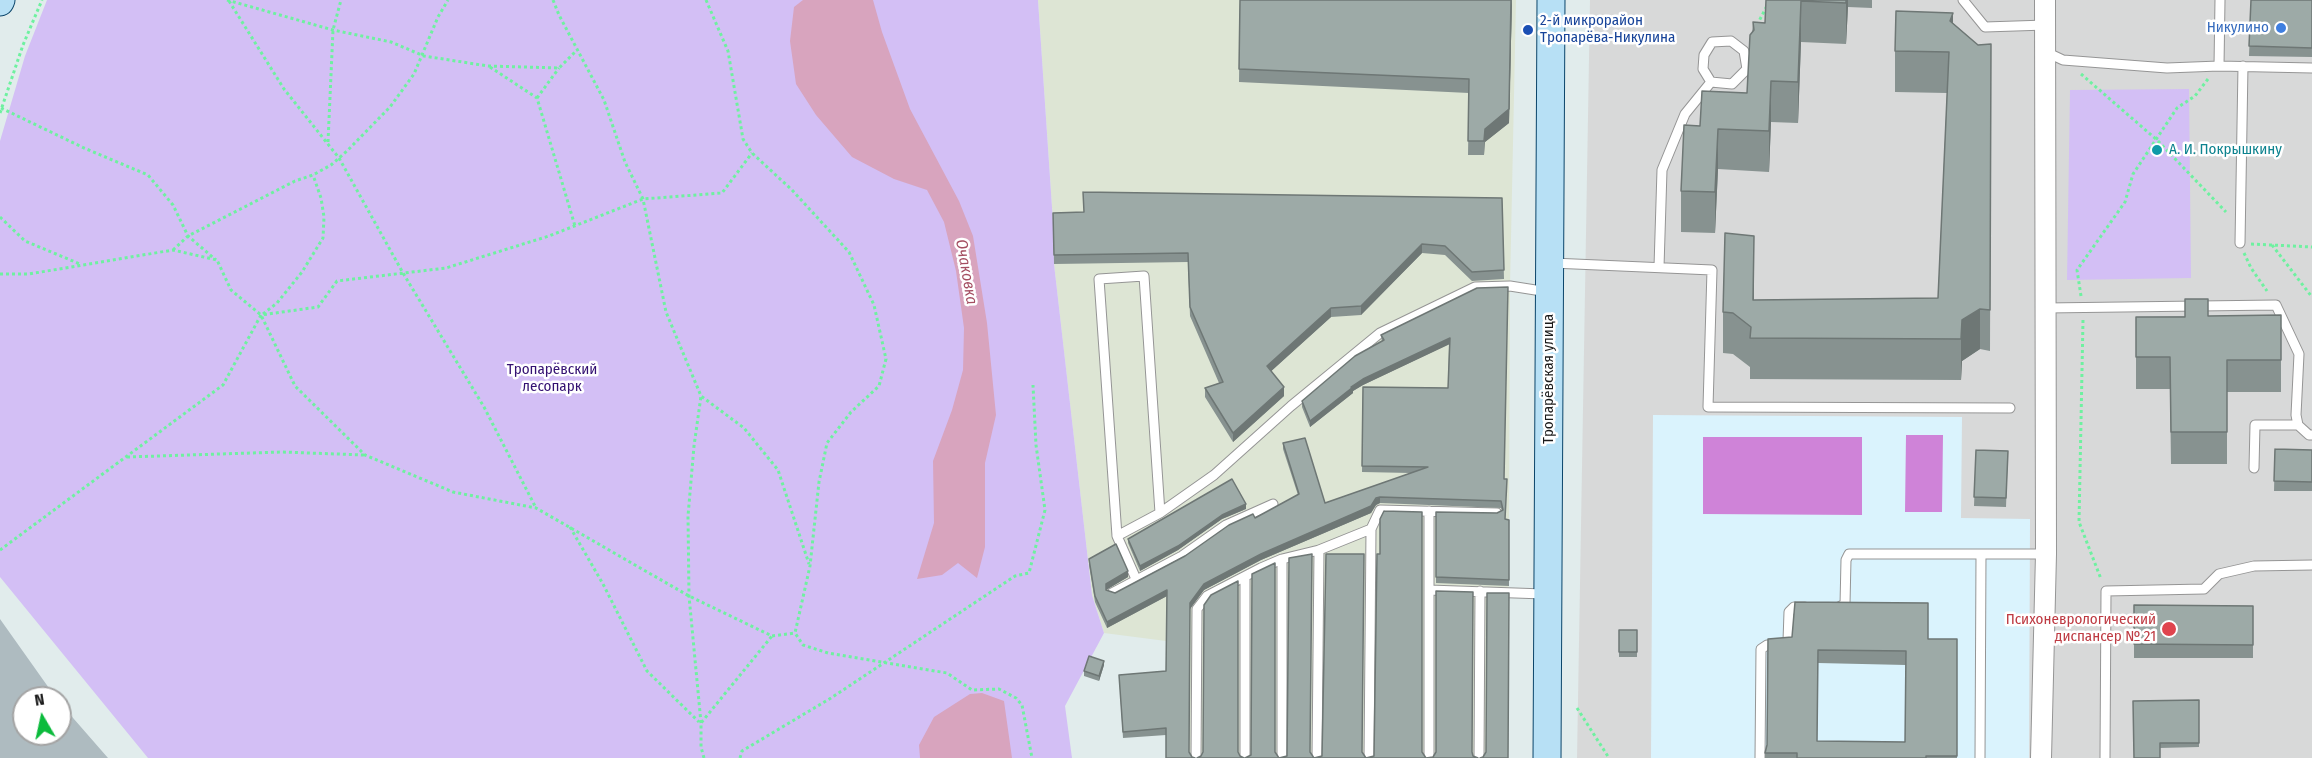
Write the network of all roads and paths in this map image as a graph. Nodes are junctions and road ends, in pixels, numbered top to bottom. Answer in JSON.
{"nodes":[{"id":1,"x":42,"y":0,"type":"edge"},
{"id":2,"x":341,"y":0,"type":"edge"},
{"id":3,"x":448,"y":0,"type":"edge"},
{"id":4,"x":553,"y":0,"type":"edge"},
{"id":5,"x":706,"y":0,"type":"edge"},
{"id":6,"x":1551,"y":0,"type":"edge"},
{"id":7,"x":1770,"y":0,"type":"edge"},
{"id":8,"x":1963,"y":0,"type":"edge"},
{"id":9,"x":2045,"y":0,"type":"edge"},
{"id":10,"x":2220,"y":0,"type":"edge"},
{"id":11,"x":228,"y":1,"type":"edge"},
{"id":12,"x":2046,"y":25,"type":"junction"},
{"id":13,"x":1757,"y":27,"type":"edge"},
{"id":14,"x":333,"y":30,"type":"junction"},
{"id":15,"x":578,"y":50,"type":"junction"},
{"id":16,"x":424,"y":56,"type":"junction"},
{"id":17,"x":2055,"y":56,"type":"junction"},
{"id":18,"x":488,"y":66,"type":"junction"},
{"id":19,"x":2219,"y":66,"type":"junction"},
{"id":20,"x":2243,"y":66,"type":"junction"},
{"id":21,"x":560,"y":68,"type":"junction"},
{"id":22,"x":2312,"y":68,"type":"edge"},
{"id":23,"x":1711,"y":82,"type":"junction"},
{"id":24,"x":537,"y":98,"type":"junction"},
{"id":25,"x":1,"y":111,"type":"edge"},
{"id":26,"x":2157,"y":140,"type":"junction"},
{"id":27,"x":328,"y":144,"type":"junction"},
{"id":28,"x":752,"y":153,"type":"junction"},
{"id":29,"x":339,"y":158,"type":"junction"},
{"id":30,"x":313,"y":175,"type":"junction"},
{"id":31,"x":643,"y":199,"type":"junction"},
{"id":32,"x":0,"y":217,"type":"edge"},
{"id":33,"x":575,"y":226,"type":"junction"},
{"id":34,"x":188,"y":236,"type":"junction"},
{"id":35,"x":2240,"y":243,"type":"junction"},
{"id":36,"x":2272,"y":245,"type":"junction"},
{"id":37,"x":2312,"y":247,"type":"edge"},
{"id":38,"x":173,"y":250,"type":"junction"},
{"id":39,"x":217,"y":260,"type":"junction"},
{"id":40,"x":1550,"y":262,"type":"junction"},
{"id":41,"x":82,"y":265,"type":"junction"},
{"id":42,"x":1659,"y":267,"type":"junction"},
{"id":43,"x":403,"y":273,"type":"junction"},
{"id":44,"x":0,"y":274,"type":"edge"},
{"id":45,"x":1550,"y":292,"type":"junction"},
{"id":46,"x":2312,"y":297,"type":"edge"},
{"id":47,"x":2276,"y":305,"type":"junction"},
{"id":48,"x":2046,"y":308,"type":"junction"},
{"id":49,"x":2083,"y":308,"type":"junction"},
{"id":50,"x":261,"y":315,"type":"junction"},
{"id":51,"x":1034,"y":385,"type":"dead end"},
{"id":52,"x":701,"y":396,"type":"junction"},
{"id":53,"x":2010,"y":408,"type":"dead end"},
{"id":54,"x":2298,"y":425,"type":"junction"},
{"id":55,"x":2312,"y":435,"type":"edge"},
{"id":56,"x":365,"y":455,"type":"junction"},
{"id":57,"x":125,"y":457,"type":"junction"},
{"id":58,"x":2254,"y":468,"type":"dead end"},
{"id":59,"x":1273,"y":504,"type":"dead end"},
{"id":60,"x":536,"y":508,"type":"junction"},
{"id":61,"x":1429,"y":511,"type":"junction"},
{"id":62,"x":1160,"y":513,"type":"junction"},
{"id":63,"x":1497,"y":513,"type":"edge"},
{"id":64,"x":568,"y":525,"type":"junction"},
{"id":65,"x":1371,"y":529,"type":"junction"},
{"id":66,"x":1117,"y":536,"type":"junction"},
{"id":67,"x":0,"y":550,"type":"edge"},
{"id":68,"x":1319,"y":550,"type":"junction"},
{"id":69,"x":1981,"y":554,"type":"junction"},
{"id":70,"x":2046,"y":554,"type":"junction"},
{"id":71,"x":1282,"y":559,"type":"junction"},
{"id":72,"x":2312,"y":565,"type":"edge"},
{"id":73,"x":810,"y":566,"type":"junction"},
{"id":74,"x":1245,"y":577,"type":"junction"},
{"id":75,"x":1136,"y":579,"type":"junction"},
{"id":76,"x":1430,"y":590,"type":"junction"},
{"id":77,"x":1480,"y":591,"type":"junction"},
{"id":78,"x":2106,"y":591,"type":"junction"},
{"id":79,"x":1112,"y":593,"type":"edge"},
{"id":80,"x":1548,"y":594,"type":"junction"},
{"id":81,"x":689,"y":596,"type":"junction"},
{"id":82,"x":1816,"y":608,"type":"edge"},
{"id":83,"x":1827,"y":608,"type":"edge"},
{"id":84,"x":795,"y":633,"type":"junction"},
{"id":85,"x":772,"y":636,"type":"junction"},
{"id":86,"x":884,"y":663,"type":"junction"},
{"id":87,"x":1577,"y":708,"type":"dead end"},
{"id":88,"x":701,"y":723,"type":"junction"},
{"id":89,"x":704,"y":758,"type":"edge"},
{"id":90,"x":740,"y":758,"type":"edge"},
{"id":91,"x":1032,"y":758,"type":"edge"},
{"id":92,"x":1196,"y":758,"type":"edge"},
{"id":93,"x":1245,"y":758,"type":"edge"},
{"id":94,"x":1282,"y":758,"type":"edge"},
{"id":95,"x":1317,"y":758,"type":"edge"},
{"id":96,"x":1369,"y":758,"type":"edge"},
{"id":97,"x":1429,"y":758,"type":"edge"},
{"id":98,"x":1479,"y":758,"type":"edge"},
{"id":99,"x":1547,"y":758,"type":"edge"},
{"id":100,"x":1610,"y":758,"type":"edge"},
{"id":101,"x":1760,"y":758,"type":"edge"},
{"id":102,"x":1980,"y":758,"type":"edge"},
{"id":103,"x":2041,"y":758,"type":"edge"},
{"id":104,"x":2105,"y":758,"type":"edge"}],
"edges":[{"from":1,"to":25,"type":"path"},
{"from":2,"to":14,"type":"path"},
{"from":3,"to":16,"type":"path"},
{"from":4,"to":15,"type":"path"},
{"from":5,"to":28,"type":"path"},
{"from":6,"to":40,"type":"street","name":"Тропарёвская улица"},
{"from":7,"to":13,"type":"path"},
{"from":8,"to":12,"type":"lane"},
{"from":9,"to":12,"type":"street"},
{"from":10,"to":19,"type":"lane"},
{"from":11,"to":14,"type":"path"},
{"from":11,"to":27,"type":"path"},
{"from":12,"to":17,"type":"street"},
{"from":14,"to":16,"type":"path"},
{"from":14,"to":27,"type":"path"},
{"from":15,"to":21,"type":"path"},
{"from":15,"to":31,"type":"path"},
{"from":16,"to":18,"type":"path"},
{"from":16,"to":29,"type":"path"},
{"from":17,"to":19,"type":"lane"},
{"from":17,"to":26,"type":"path"},
{"from":17,"to":48,"type":"street"},
{"from":18,"to":21,"type":"path"},
{"from":18,"to":24,"type":"path"},
{"from":19,"to":20,"type":"lane"},
{"from":19,"to":26,"type":"path"},
{"from":20,"to":22,"type":"lane"},
{"from":20,"to":35,"type":"lane"},
{"from":21,"to":24,"type":"path"},
{"from":23,"to":23,"type":"lane"},
{"from":23,"to":42,"type":"lane"},
{"from":24,"to":33,"type":"path"},
{"from":25,"to":34,"type":"path"},
{"from":26,"to":35,"type":"path"},
{"from":26,"to":49,"type":"path"},
{"from":27,"to":29,"type":"path"},
{"from":28,"to":31,"type":"path"},
{"from":28,"to":73,"type":"path"},
{"from":29,"to":30,"type":"path"},
{"from":29,"to":43,"type":"path"},
{"from":30,"to":34,"type":"path"},
{"from":30,"to":50,"type":"path"},
{"from":31,"to":33,"type":"path"},
{"from":31,"to":52,"type":"path"},
{"from":32,"to":41,"type":"path"},
{"from":33,"to":43,"type":"path"},
{"from":34,"to":38,"type":"path"},
{"from":34,"to":39,"type":"path"},
{"from":35,"to":36,"type":"path"},
{"from":35,"to":47,"type":"path"},
{"from":36,"to":37,"type":"path"},
{"from":36,"to":46,"type":"path"},
{"from":38,"to":39,"type":"path"},
{"from":38,"to":41,"type":"path"},
{"from":39,"to":50,"type":"path"},
{"from":40,"to":42,"type":"lane"},
{"from":40,"to":45,"type":"street","name":"Тропарёвская улица"},
{"from":41,"to":44,"type":"path"},
{"from":42,"to":53,"type":"lane"},
{"from":43,"to":50,"type":"path"},
{"from":43,"to":60,"type":"path"},
{"from":45,"to":62,"type":"lane"},
{"from":45,"to":80,"type":"street","name":"Тропарёвская улица"},
{"from":47,"to":49,"type":"lane"},
{"from":47,"to":54,"type":"lane"},
{"from":48,"to":49,"type":"lane"},
{"from":48,"to":70,"type":"street"},
{"from":49,"to":78,"type":"path"},
{"from":50,"to":56,"type":"path"},
{"from":50,"to":57,"type":"path"},
{"from":51,"to":86,"type":"path"},
{"from":52,"to":73,"type":"path"},
{"from":52,"to":81,"type":"path"},
{"from":54,"to":55,"type":"lane"},
{"from":54,"to":58,"type":"lane"},
{"from":56,"to":57,"type":"path"},
{"from":56,"to":60,"type":"path"},
{"from":57,"to":67,"type":"path"},
{"from":59,"to":75,"type":"lane"},
{"from":60,"to":64,"type":"path"},
{"from":61,"to":63,"type":"lane"},
{"from":61,"to":65,"type":"lane"},
{"from":61,"to":76,"type":"lane"},
{"from":62,"to":66,"type":"lane"},
{"from":62,"to":66,"type":"lane"},
{"from":64,"to":81,"type":"path"},
{"from":64,"to":88,"type":"path"},
{"from":65,"to":68,"type":"lane"},
{"from":65,"to":96,"type":"lane"},
{"from":66,"to":75,"type":"lane"},
{"from":68,"to":71,"type":"lane"},
{"from":68,"to":95,"type":"lane"},
{"from":69,"to":70,"type":"lane"},
{"from":69,"to":83,"type":"lane"},
{"from":69,"to":102,"type":"lane"},
{"from":70,"to":103,"type":"street"},
{"from":71,"to":74,"type":"lane"},
{"from":71,"to":94,"type":"lane"},
{"from":72,"to":78,"type":"lane"},
{"from":73,"to":84,"type":"path"},
{"from":74,"to":92,"type":"lane"},
{"from":74,"to":93,"type":"lane"},
{"from":75,"to":79,"type":"lane"},
{"from":76,"to":77,"type":"lane"},
{"from":76,"to":97,"type":"lane"},
{"from":77,"to":80,"type":"lane"},
{"from":77,"to":98,"type":"lane"},
{"from":78,"to":104,"type":"lane"},
{"from":80,"to":99,"type":"street","name":"Тропарёвская улица"},
{"from":81,"to":85,"type":"path"},
{"from":81,"to":88,"type":"path"},
{"from":82,"to":101,"type":"lane"},
{"from":84,"to":85,"type":"path"},
{"from":84,"to":86,"type":"path"},
{"from":85,"to":88,"type":"path"},
{"from":86,"to":90,"type":"path"},
{"from":86,"to":91,"type":"path"},
{"from":87,"to":100,"type":"path"},
{"from":88,"to":89,"type":"path"}]}
